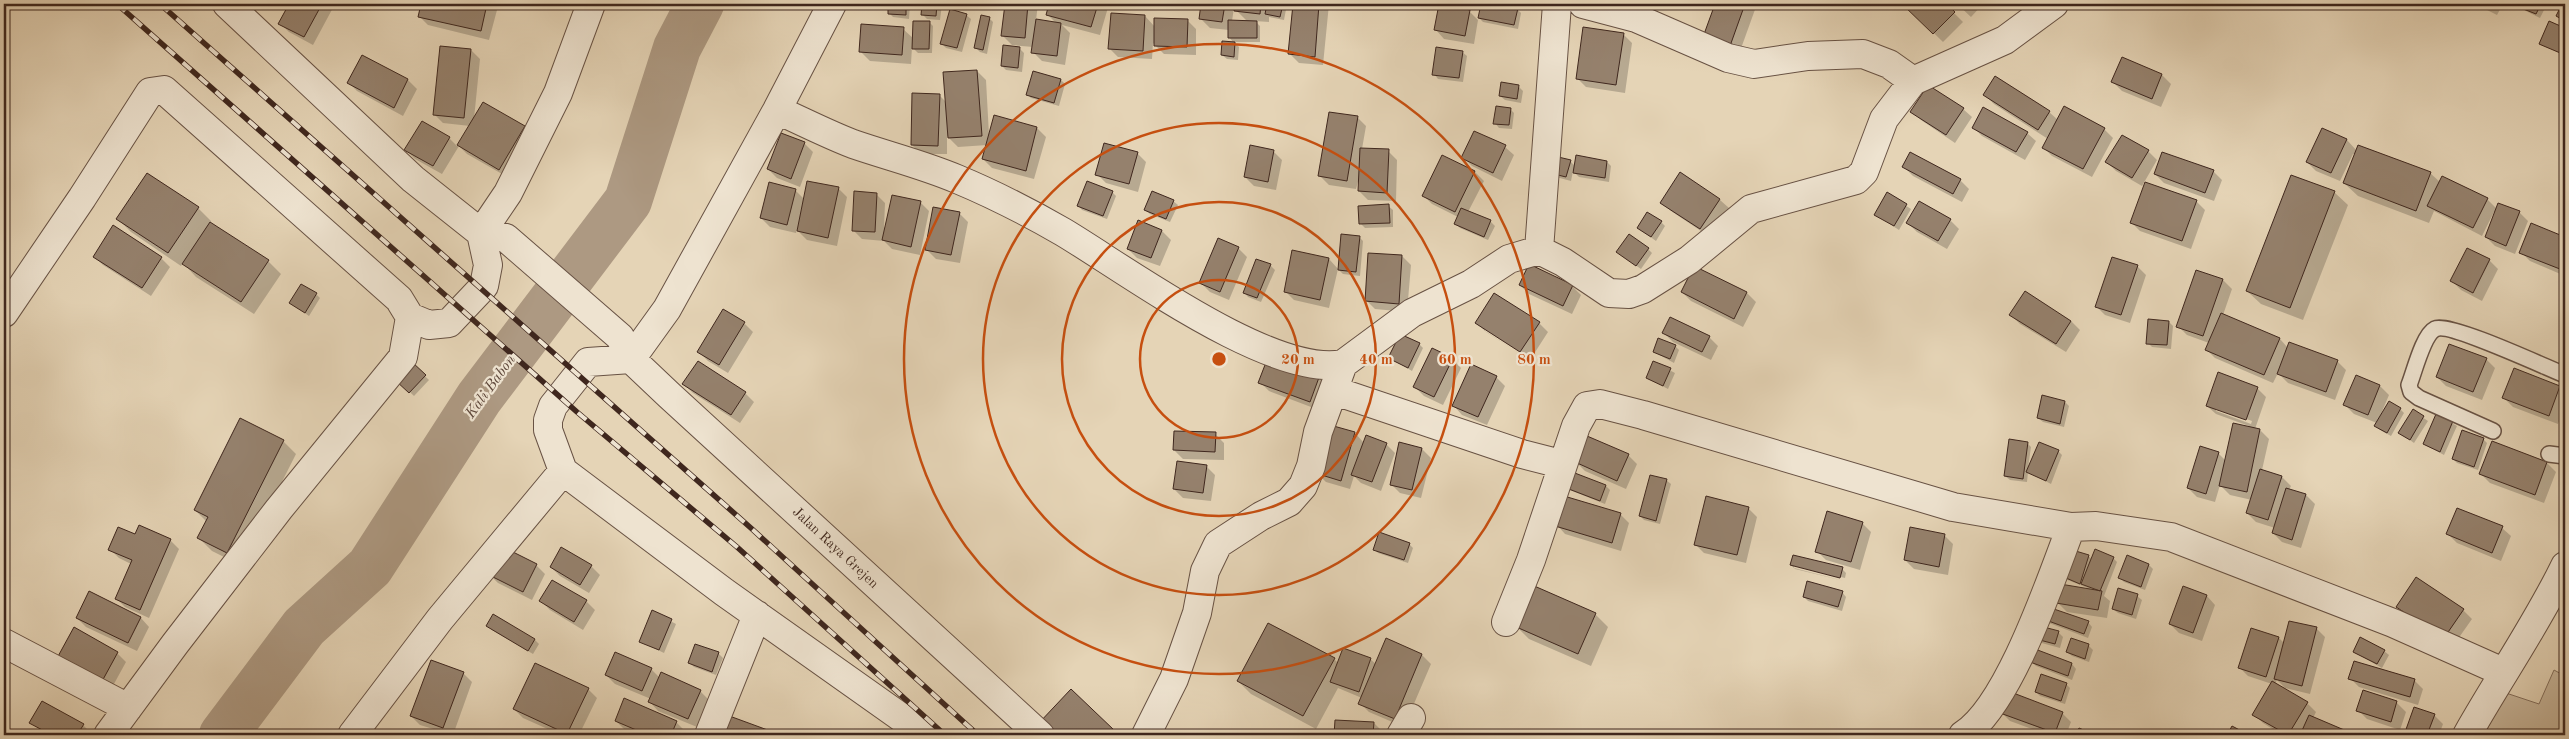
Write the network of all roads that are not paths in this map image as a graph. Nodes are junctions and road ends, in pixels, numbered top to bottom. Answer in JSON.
{"nodes":[{"id":1,"x":592,"y":4,"type":"edge"},
{"id":2,"x":832,"y":4,"type":"edge"},
{"id":3,"x":1557,"y":4,"type":"edge"},
{"id":4,"x":1583,"y":4,"type":"edge"},
{"id":5,"x":2054,"y":4,"type":"edge"},
{"id":6,"x":240,"y":8,"type":"edge"},
{"id":7,"x":1913,"y":82,"type":"junction"},
{"id":8,"x":777,"y":110,"type":"junction"},
{"id":9,"x":493,"y":235,"type":"junction"},
{"id":10,"x":1539,"y":250,"type":"junction"},
{"id":11,"x":4,"y":313,"type":"edge"},
{"id":12,"x":410,"y":317,"type":"junction"},
{"id":13,"x":626,"y":348,"type":"junction"},
{"id":14,"x":1343,"y":364,"type":"junction"},
{"id":15,"x":2565,"y":375,"type":"edge"},
{"id":16,"x":1334,"y":391,"type":"junction"},
{"id":17,"x":2494,"y":431,"type":"dead end"},
{"id":18,"x":2549,"y":454,"type":"dead end"},
{"id":19,"x":2565,"y":456,"type":"edge"},
{"id":20,"x":1561,"y":464,"type":"junction"},
{"id":21,"x":563,"y":471,"type":"junction"},
{"id":22,"x":2072,"y":527,"type":"junction"},
{"id":23,"x":2565,"y":566,"type":"edge"},
{"id":24,"x":757,"y":615,"type":"junction"},
{"id":25,"x":1506,"y":622,"type":"dead end"},
{"id":26,"x":4,"y":643,"type":"edge"},
{"id":27,"x":2503,"y":672,"type":"junction"},
{"id":28,"x":128,"y":708,"type":"junction"},
{"id":29,"x":108,"y":735,"type":"edge"},
{"id":30,"x":352,"y":735,"type":"edge"},
{"id":31,"x":709,"y":735,"type":"edge"},
{"id":32,"x":926,"y":735,"type":"edge"},
{"id":33,"x":1040,"y":735,"type":"edge"},
{"id":34,"x":1146,"y":735,"type":"edge"},
{"id":35,"x":1964,"y":735,"type":"edge"},
{"id":36,"x":2467,"y":735,"type":"edge"}],
"edges":[{"from":1,"to":9,"type":"street"},
{"from":2,"to":8,"type":"street"},
{"from":3,"to":10,"type":"street"},
{"from":4,"to":7,"type":"street"},
{"from":5,"to":7,"type":"street"},
{"from":6,"to":9,"type":"street","name":"Jalan Raya Grejen"},
{"from":7,"to":10,"type":"street"},
{"from":8,"to":13,"type":"street"},
{"from":8,"to":14,"type":"street"},
{"from":9,"to":12,"type":"street"},
{"from":9,"to":13,"type":"street","name":"Jalan Raya Grejen"},
{"from":10,"to":14,"type":"street"},
{"from":11,"to":12,"type":"street"},
{"from":12,"to":28,"type":"street"},
{"from":13,"to":21,"type":"street"},
{"from":13,"to":33,"type":"street","name":"Jalan Raya Grejen"},
{"from":14,"to":16,"type":"street"},
{"from":15,"to":17,"type":"lane"},
{"from":16,"to":20,"type":"street"},
{"from":16,"to":34,"type":"street"},
{"from":18,"to":19,"type":"lane"},
{"from":20,"to":22,"type":"street"},
{"from":20,"to":25,"type":"street"},
{"from":21,"to":24,"type":"street"},
{"from":21,"to":30,"type":"street"},
{"from":22,"to":27,"type":"street"},
{"from":22,"to":35,"type":"street"},
{"from":23,"to":27,"type":"street"},
{"from":24,"to":31,"type":"street"},
{"from":24,"to":32,"type":"street"},
{"from":26,"to":28,"type":"street"},
{"from":27,"to":36,"type":"street"},
{"from":28,"to":29,"type":"street"}]}
